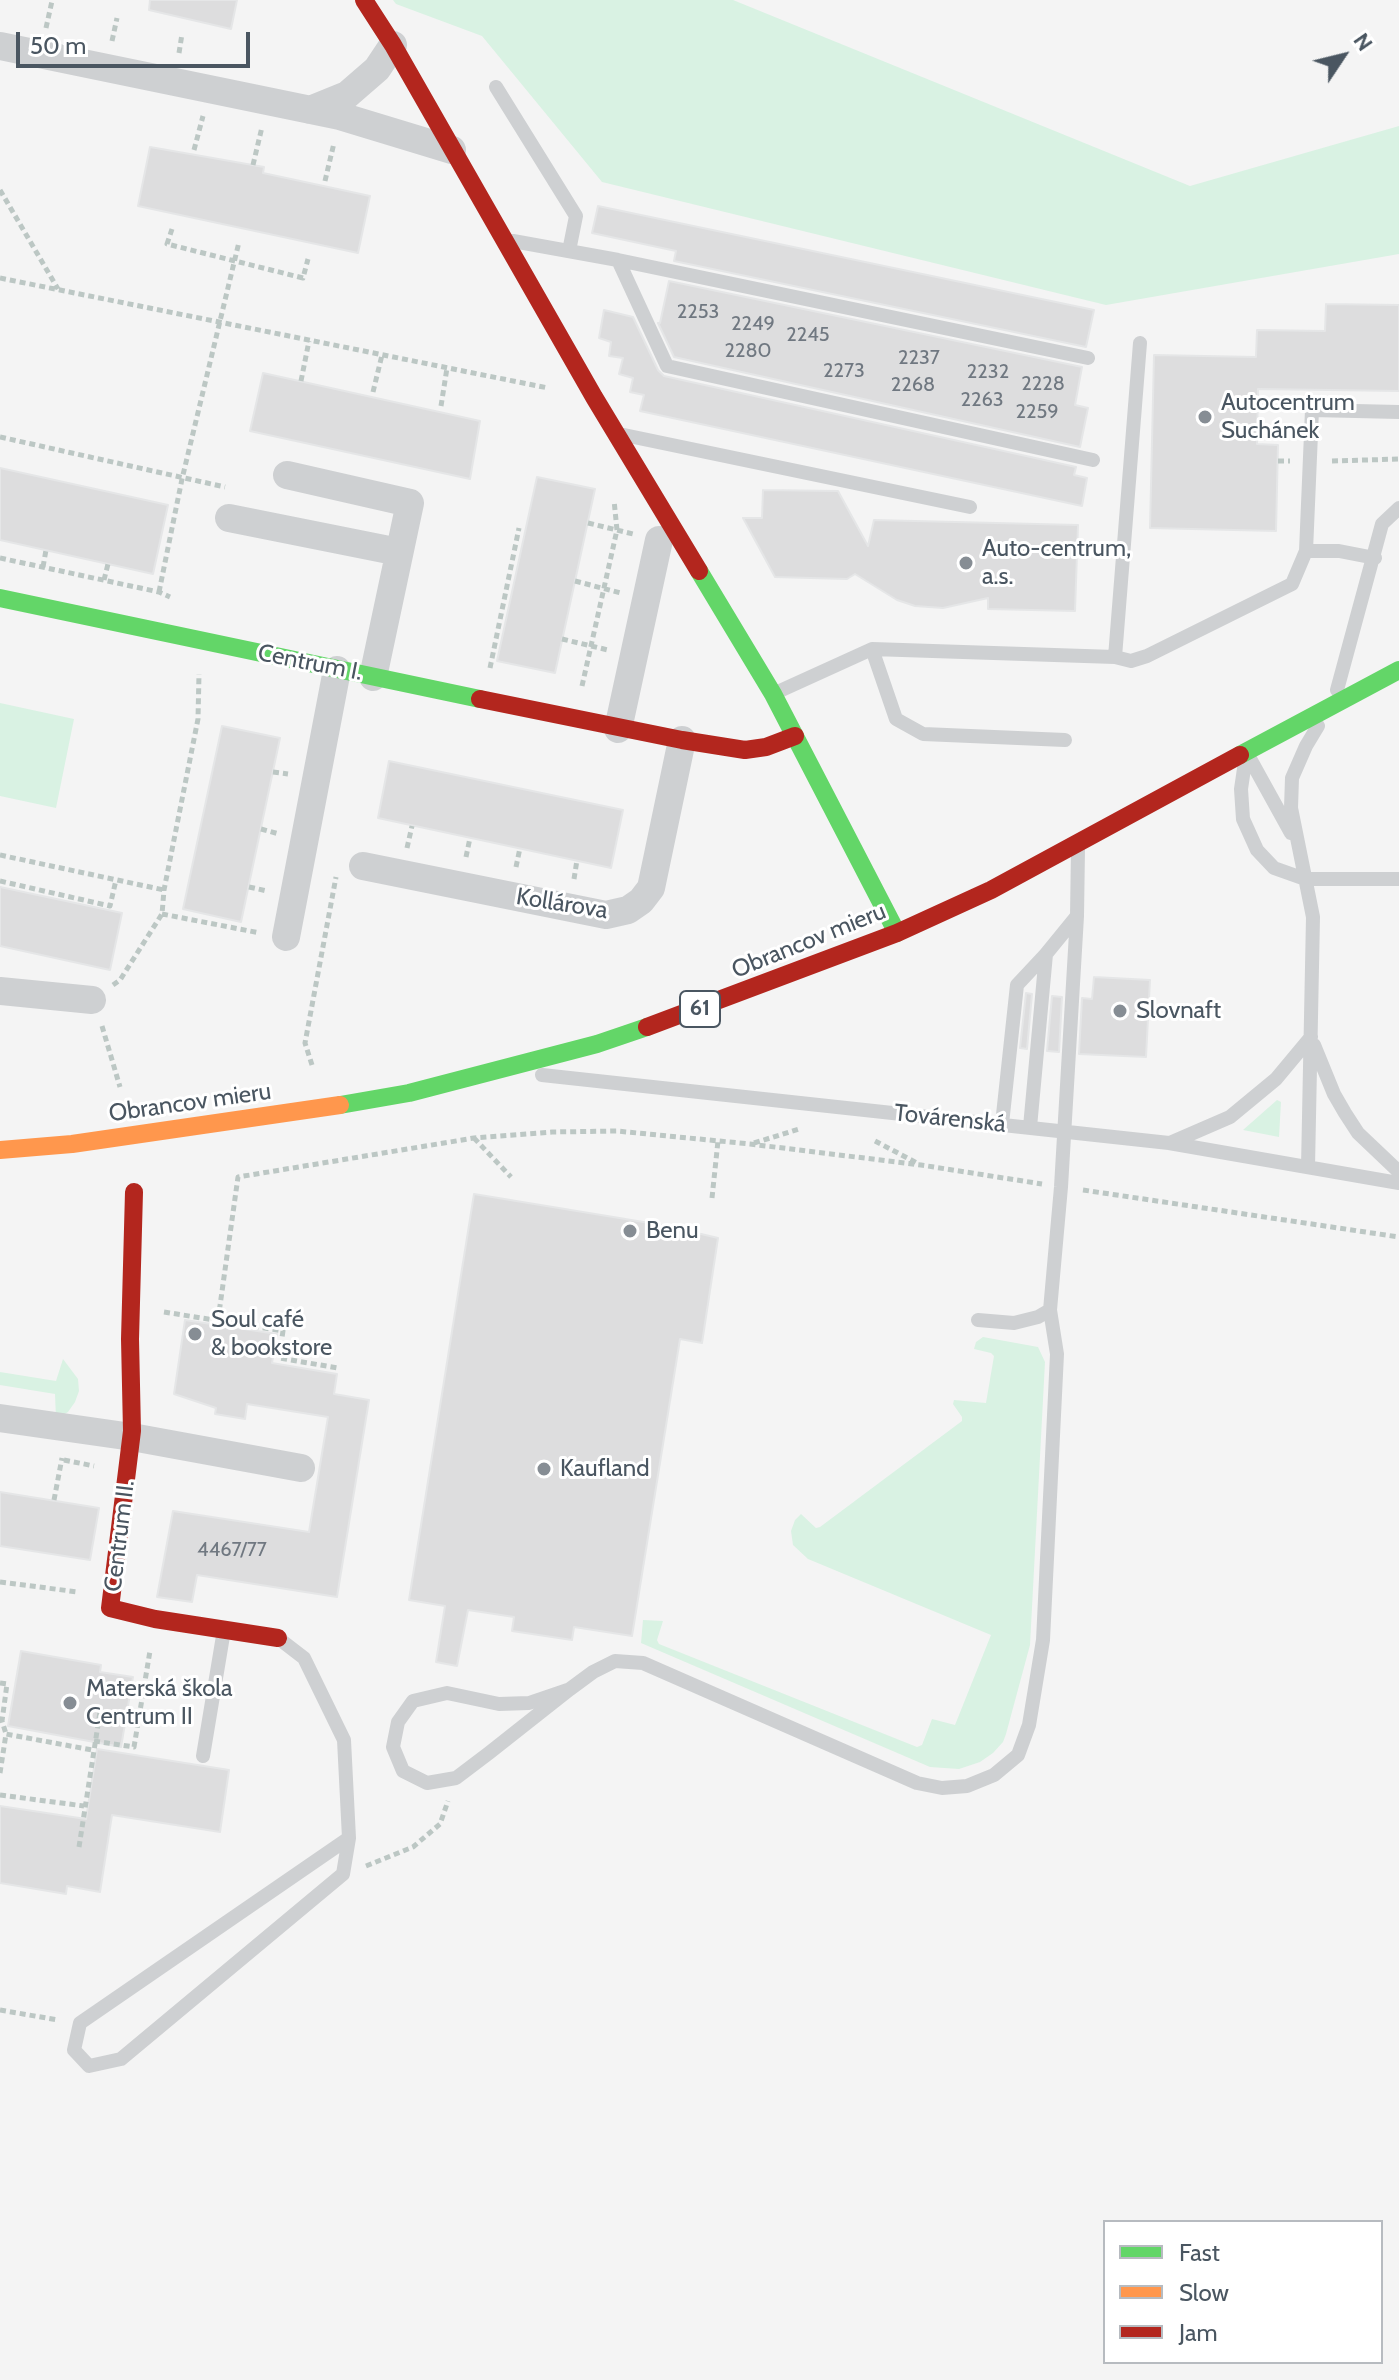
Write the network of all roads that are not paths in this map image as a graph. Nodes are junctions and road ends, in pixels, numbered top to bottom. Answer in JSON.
{"nodes":[{"id":1,"x":364,"y":0,"type":"edge"},
{"id":2,"x":393,"y":45,"type":"junction"},
{"id":3,"x":0,"y":46,"type":"edge"},
{"id":4,"x":496,"y":87,"type":"dead end"},
{"id":5,"x":310,"y":110,"type":"junction"},
{"id":6,"x":452,"y":150,"type":"junction"},
{"id":7,"x":504,"y":239,"type":"junction"},
{"id":8,"x":569,"y":251,"type":"junction"},
{"id":9,"x":618,"y":260,"type":"junction"},
{"id":10,"x":1140,"y":343,"type":"dead end"},
{"id":11,"x":1088,"y":358,"type":"dead end"},
{"id":12,"x":1399,"y":412,"type":"edge"},
{"id":13,"x":616,"y":433,"type":"junction"},
{"id":14,"x":1093,"y":460,"type":"dead end"},
{"id":15,"x":287,"y":475,"type":"dead end"},
{"id":16,"x":970,"y":507,"type":"dead end"},
{"id":17,"x":1399,"y":508,"type":"edge"},
{"id":18,"x":229,"y":518,"type":"dead end"},
{"id":19,"x":659,"y":540,"type":"road end"},
{"id":20,"x":1306,"y":551,"type":"junction"},
{"id":21,"x":399,"y":552,"type":"junction"},
{"id":22,"x":1375,"y":558,"type":"junction"},
{"id":23,"x":0,"y":598,"type":"edge"},
{"id":24,"x":872,"y":649,"type":"junction"},
{"id":25,"x":1115,"y":657,"type":"junction"},
{"id":26,"x":337,"y":670,"type":"junction"},
{"id":27,"x":1399,"y":670,"type":"edge"},
{"id":28,"x":373,"y":677,"type":"junction"},
{"id":29,"x":773,"y":694,"type":"junction"},
{"id":30,"x":1333,"y":704,"type":"junction"},
{"id":31,"x":618,"y":729,"type":"junction"},
{"id":32,"x":795,"y":736,"type":"junction"},
{"id":33,"x":682,"y":740,"type":"junction"},
{"id":34,"x":1065,"y":740,"type":"dead end"},
{"id":35,"x":1247,"y":752,"type":"junction"},
{"id":36,"x":1078,"y":844,"type":"junction"},
{"id":37,"x":1297,"y":844,"type":"junction"},
{"id":38,"x":363,"y":866,"type":"road end"},
{"id":39,"x":1305,"y":879,"type":"junction"},
{"id":40,"x":1399,"y":879,"type":"edge"},
{"id":41,"x":1077,"y":916,"type":"junction"},
{"id":42,"x":897,"y":933,"type":"junction"},
{"id":43,"x":286,"y":937,"type":"road end"},
{"id":44,"x":1046,"y":954,"type":"junction"},
{"id":45,"x":0,"y":991,"type":"edge"},
{"id":46,"x":92,"y":1000,"type":"road end"},
{"id":47,"x":1311,"y":1037,"type":"junction"},
{"id":48,"x":498,"y":1070,"type":"junction"},
{"id":49,"x":1002,"y":1124,"type":"junction"},
{"id":50,"x":1030,"y":1127,"type":"junction"},
{"id":51,"x":1064,"y":1131,"type":"junction"},
{"id":52,"x":1169,"y":1143,"type":"junction"},
{"id":53,"x":0,"y":1150,"type":"edge"},
{"id":54,"x":1308,"y":1167,"type":"junction"},
{"id":55,"x":1399,"y":1172,"type":"edge"},
{"id":56,"x":1399,"y":1183,"type":"edge"},
{"id":57,"x":134,"y":1192,"type":"dead end"},
{"id":58,"x":1050,"y":1310,"type":"junction"},
{"id":59,"x":978,"y":1320,"type":"dead end"},
{"id":60,"x":0,"y":1418,"type":"edge"},
{"id":61,"x":132,"y":1437,"type":"junction"},
{"id":62,"x":301,"y":1468,"type":"dead end"},
{"id":63,"x":224,"y":1629,"type":"junction"},
{"id":64,"x":278,"y":1638,"type":"joint"},
{"id":65,"x":570,"y":1689,"type":"junction"},
{"id":66,"x":203,"y":1756,"type":"dead end"},
{"id":67,"x":349,"y":1838,"type":"junction"}],
"edges":[{"from":1,"to":2,"type":"street"},
{"from":2,"to":5,"type":"street"},
{"from":2,"to":6,"type":"street"},
{"from":3,"to":5,"type":"street"},
{"from":4,"to":8,"type":"lane"},
{"from":5,"to":6,"type":"street"},
{"from":6,"to":7,"type":"street"},
{"from":7,"to":8,"type":"lane"},
{"from":7,"to":13,"type":"street"},
{"from":8,"to":9,"type":"lane"},
{"from":9,"to":11,"type":"lane"},
{"from":9,"to":14,"type":"lane"},
{"from":10,"to":25,"type":"lane"},
{"from":12,"to":20,"type":"lane"},
{"from":13,"to":16,"type":"lane"},
{"from":13,"to":29,"type":"street"},
{"from":15,"to":21,"type":"street","name":"Centrum I."},
{"from":17,"to":22,"type":"lane"},
{"from":18,"to":21,"type":"street"},
{"from":19,"to":31,"type":"street"},
{"from":20,"to":22,"type":"lane"},
{"from":20,"to":25,"type":"lane"},
{"from":21,"to":28,"type":"street","name":"Centrum I."},
{"from":22,"to":30,"type":"lane"},
{"from":23,"to":26,"type":"street","name":"Centrum I."},
{"from":24,"to":25,"type":"lane"},
{"from":24,"to":29,"type":"lane"},
{"from":24,"to":34,"type":"lane"},
{"from":26,"to":28,"type":"street","name":"Centrum I."},
{"from":26,"to":43,"type":"street"},
{"from":27,"to":30,"type":"street","name":"Obrancov mieru","number":"61"},
{"from":28,"to":31,"type":"street"},
{"from":29,"to":32,"type":"street"},
{"from":30,"to":35,"type":"street","name":"Obrancov mieru","number":"61"},
{"from":30,"to":37,"type":"lane"},
{"from":31,"to":33,"type":"street"},
{"from":32,"to":33,"type":"street"},
{"from":32,"to":42,"type":"street"},
{"from":33,"to":38,"type":"street","name":"Kollárova"},
{"from":35,"to":36,"type":"street","name":"Obrancov mieru","number":"61"},
{"from":35,"to":37,"type":"lane"},
{"from":35,"to":39,"type":"lane"},
{"from":36,"to":41,"type":"lane"},
{"from":36,"to":42,"type":"street","name":"Obrancov mieru","number":"61"},
{"from":37,"to":39,"type":"lane"},
{"from":39,"to":40,"type":"lane"},
{"from":39,"to":47,"type":"lane"},
{"from":41,"to":44,"type":"lane"},
{"from":41,"to":51,"type":"lane"},
{"from":42,"to":48,"type":"street","name":"Obrancov mieru","number":"61"},
{"from":44,"to":49,"type":"lane"},
{"from":44,"to":50,"type":"lane"},
{"from":45,"to":46,"type":"street"},
{"from":47,"to":52,"type":"lane"},
{"from":47,"to":54,"type":"lane"},
{"from":47,"to":55,"type":"lane"},
{"from":48,"to":49,"type":"lane","name":"Továrenská"},
{"from":48,"to":53,"type":"street","name":"Obrancov mieru","number":"61"},
{"from":49,"to":50,"type":"lane","name":"Továrenská"},
{"from":50,"to":51,"type":"lane","name":"Továrenská"},
{"from":51,"to":52,"type":"lane","name":"Továrenská"},
{"from":51,"to":58,"type":"lane"},
{"from":52,"to":54,"type":"lane","name":"Továrenská"},
{"from":54,"to":56,"type":"lane","name":"Továrenská"},
{"from":57,"to":61,"type":"street","name":"Centrum II."},
{"from":58,"to":59,"type":"lane"},
{"from":58,"to":65,"type":"lane"},
{"from":60,"to":61,"type":"street"},
{"from":61,"to":62,"type":"street"},
{"from":61,"to":63,"type":"street","name":"Centrum II."},
{"from":63,"to":64,"type":"street","name":"Centrum II."},
{"from":63,"to":66,"type":"lane"},
{"from":64,"to":67,"type":"lane"},
{"from":65,"to":65,"type":"lane"},
{"from":67,"to":67,"type":"lane"}]}
